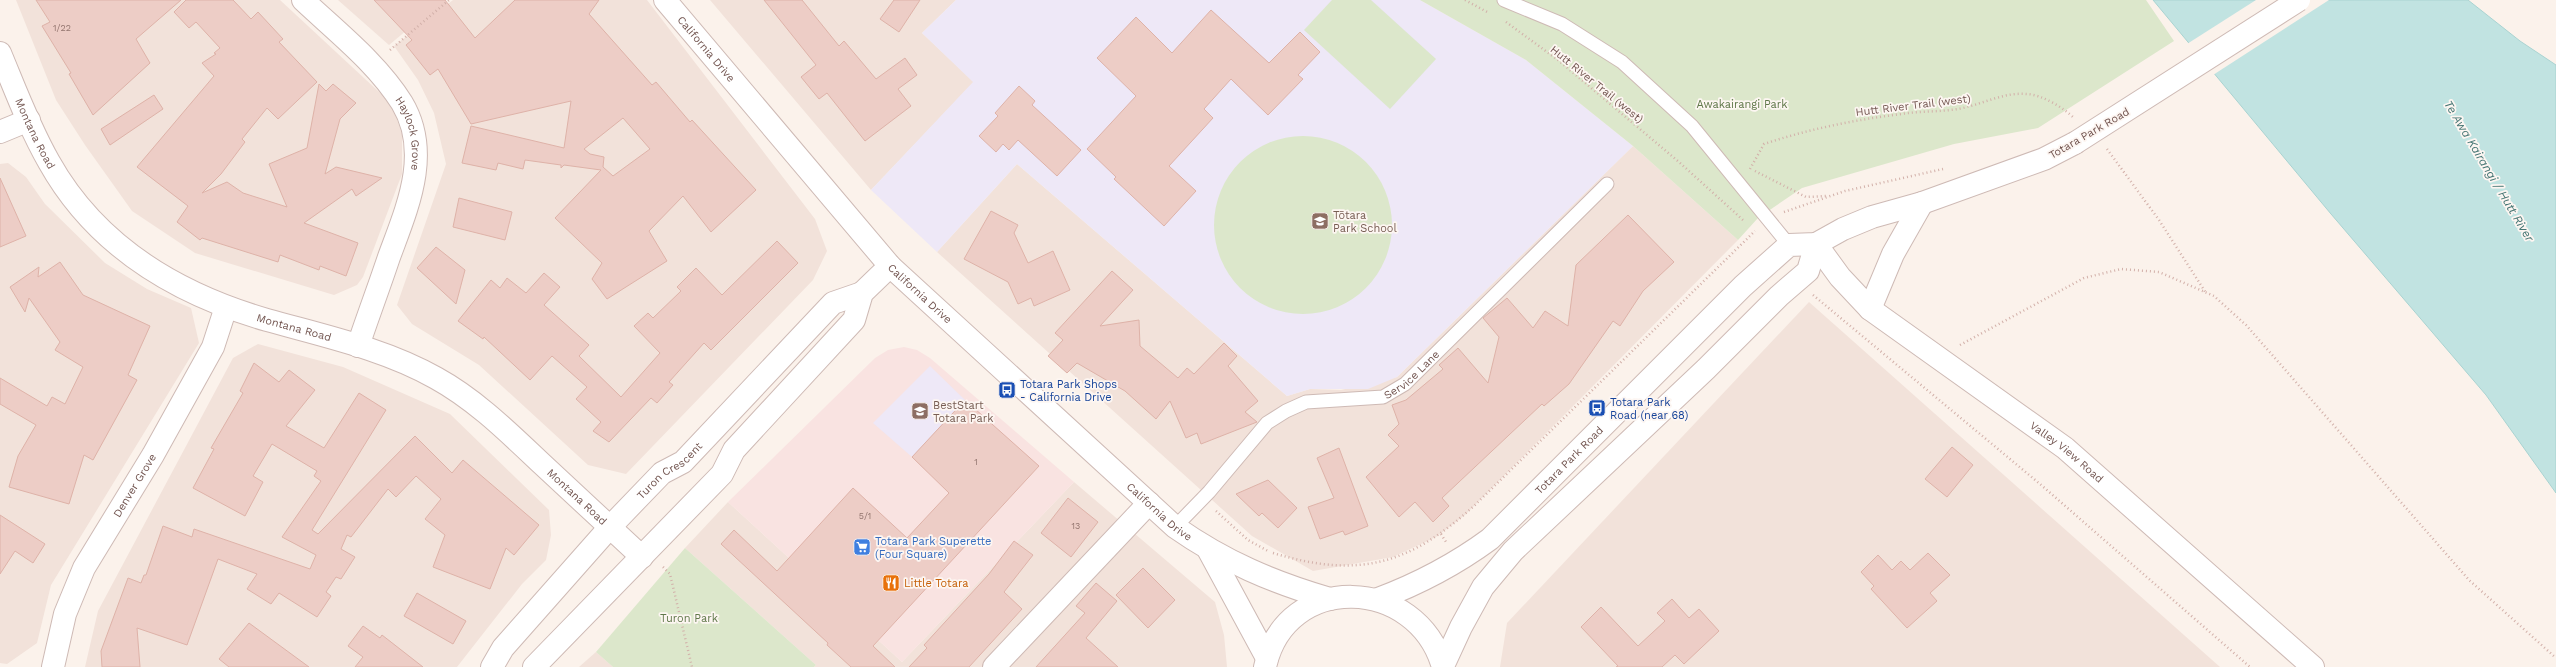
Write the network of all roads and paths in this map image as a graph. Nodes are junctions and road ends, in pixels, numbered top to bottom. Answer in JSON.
{"nodes":[{"id":1,"x":303,"y":0,"type":"edge"},
{"id":2,"x":449,"y":0,"type":"edge"},
{"id":3,"x":665,"y":0,"type":"edge"},
{"id":4,"x":1465,"y":0,"type":"edge"},
{"id":5,"x":1504,"y":0,"type":"edge"},
{"id":6,"x":2299,"y":0,"type":"edge"},
{"id":7,"x":1496,"y":16,"type":"dead end"},
{"id":8,"x":1503,"y":20,"type":"dead end"},
{"id":9,"x":0,"y":52,"type":"edge"},
{"id":10,"x":372,"y":65,"type":"junction"},
{"id":11,"x":29,"y":120,"type":"junction"},
{"id":12,"x":0,"y":132,"type":"edge"},
{"id":13,"x":2078,"y":133,"type":"junction"},
{"id":14,"x":2102,"y":145,"type":"dead end"},
{"id":15,"x":1951,"y":167,"type":"dead end"},
{"id":16,"x":1607,"y":184,"type":"dead end"},
{"id":17,"x":1832,"y":195,"type":"junction"},
{"id":18,"x":1922,"y":203,"type":"junction"},
{"id":19,"x":1770,"y":221,"type":"junction"},
{"id":20,"x":1746,"y":223,"type":"dead end"},
{"id":21,"x":1750,"y":227,"type":"dead end"},
{"id":22,"x":1755,"y":231,"type":"junction"},
{"id":23,"x":1816,"y":244,"type":"junction"},
{"id":24,"x":1788,"y":245,"type":"junction"},
{"id":25,"x":890,"y":266,"type":"junction"},
{"id":26,"x":862,"y":293,"type":"junction"},
{"id":27,"x":2206,"y":293,"type":"junction"},
{"id":28,"x":1812,"y":294,"type":"dead end"},
{"id":29,"x":226,"y":307,"type":"junction"},
{"id":30,"x":1870,"y":309,"type":"junction"},
{"id":31,"x":358,"y":346,"type":"junction"},
{"id":32,"x":1939,"y":356,"type":"junction"},
{"id":33,"x":1149,"y":503,"type":"junction"},
{"id":34,"x":1215,"y":510,"type":"dead end"},
{"id":35,"x":610,"y":527,"type":"junction"},
{"id":36,"x":1175,"y":527,"type":"junction"},
{"id":37,"x":1209,"y":551,"type":"junction"},
{"id":38,"x":644,"y":555,"type":"junction"},
{"id":39,"x":1330,"y":599,"type":"junction"},
{"id":40,"x":1378,"y":599,"type":"junction"},
{"id":41,"x":2556,"y":658,"type":"edge"},
{"id":42,"x":1266,"y":662,"type":"edge"},
{"id":43,"x":1443,"y":666,"type":"edge"},
{"id":44,"x":52,"y":667,"type":"edge"},
{"id":45,"x":492,"y":667,"type":"edge"},
{"id":46,"x":534,"y":667,"type":"edge"},
{"id":47,"x":692,"y":667,"type":"edge"},
{"id":48,"x":994,"y":667,"type":"edge"},
{"id":49,"x":2250,"y":667,"type":"edge"},
{"id":50,"x":2313,"y":667,"type":"edge"}],
"edges":[{"from":1,"to":10,"type":"street","name":"Haylock Grove"},
{"from":2,"to":10,"type":"path"},
{"from":3,"to":25,"type":"street","name":"California Drive"},
{"from":4,"to":7,"type":"path"},
{"from":5,"to":19,"type":"lane"},
{"from":6,"to":13,"type":"street","name":"Totara Park Road","bridge":true},
{"from":8,"to":20,"type":"path","name":"Hutt River Trail (west)"},
{"from":9,"to":11,"type":"street","name":"Montana Road"},
{"from":10,"to":31,"type":"street","name":"Haylock Grove"},
{"from":11,"to":12,"type":"street"},
{"from":11,"to":29,"type":"street","name":"Montana Road"},
{"from":13,"to":17,"type":"path","name":"Hutt River Trail (west)"},
{"from":13,"to":18,"type":"street","name":"Totara Park Road"},
{"from":14,"to":27,"type":"path"},
{"from":15,"to":17,"type":"path","name":"Hutt River Trail (west)"},
{"from":16,"to":36,"type":"lane","name":"Service Lane"},
{"from":17,"to":19,"type":"path","name":"Hutt River Trail (west)"},
{"from":18,"to":23,"type":"street","name":"Totara Park Road"},
{"from":18,"to":30,"type":"street"},
{"from":19,"to":22,"type":"path","name":"Hutt River Trail (west)"},
{"from":19,"to":24,"type":"lane"},
{"from":21,"to":22,"type":"path"},
{"from":22,"to":34,"type":"path","name":"Hutt River Trail (west)"},
{"from":23,"to":24,"type":"street","name":"Totara Park Road"},
{"from":23,"to":30,"type":"street","name":"Valley View Road"},
{"from":23,"to":43,"type":"street"},
{"from":24,"to":40,"type":"street","name":"Totara Park Road"},
{"from":25,"to":26,"type":"street","name":"Turon Crescent"},
{"from":25,"to":33,"type":"street","name":"California Drive"},
{"from":26,"to":35,"type":"street","name":"Turon Crescent"},
{"from":26,"to":38,"type":"street","name":"Turon Crescent"},
{"from":27,"to":32,"type":"path"},
{"from":27,"to":41,"type":"path"},
{"from":28,"to":49,"type":"path"},
{"from":29,"to":31,"type":"street","name":"Montana Road"},
{"from":29,"to":44,"type":"street","name":"Denver Grove"},
{"from":30,"to":32,"type":"street","name":"Valley View Road"},
{"from":31,"to":35,"type":"street","name":"Montana Road"},
{"from":32,"to":50,"type":"street","name":"Valley View Road"},
{"from":33,"to":36,"type":"street","name":"California Drive"},
{"from":33,"to":48,"type":"street"},
{"from":35,"to":38,"type":"street","name":"Montana Road"},
{"from":35,"to":45,"type":"street","name":"Turon Crescent"},
{"from":36,"to":37,"type":"street","name":"California Drive"},
{"from":37,"to":39,"type":"street","name":"California Drive"},
{"from":37,"to":42,"type":"street","name":"California Drive"},
{"from":38,"to":46,"type":"street","name":"Turon Crescent"},
{"from":38,"to":47,"type":"path"},
{"from":39,"to":40,"type":"street"},
{"from":39,"to":42,"type":"street"},
{"from":40,"to":43,"type":"street"}]}
